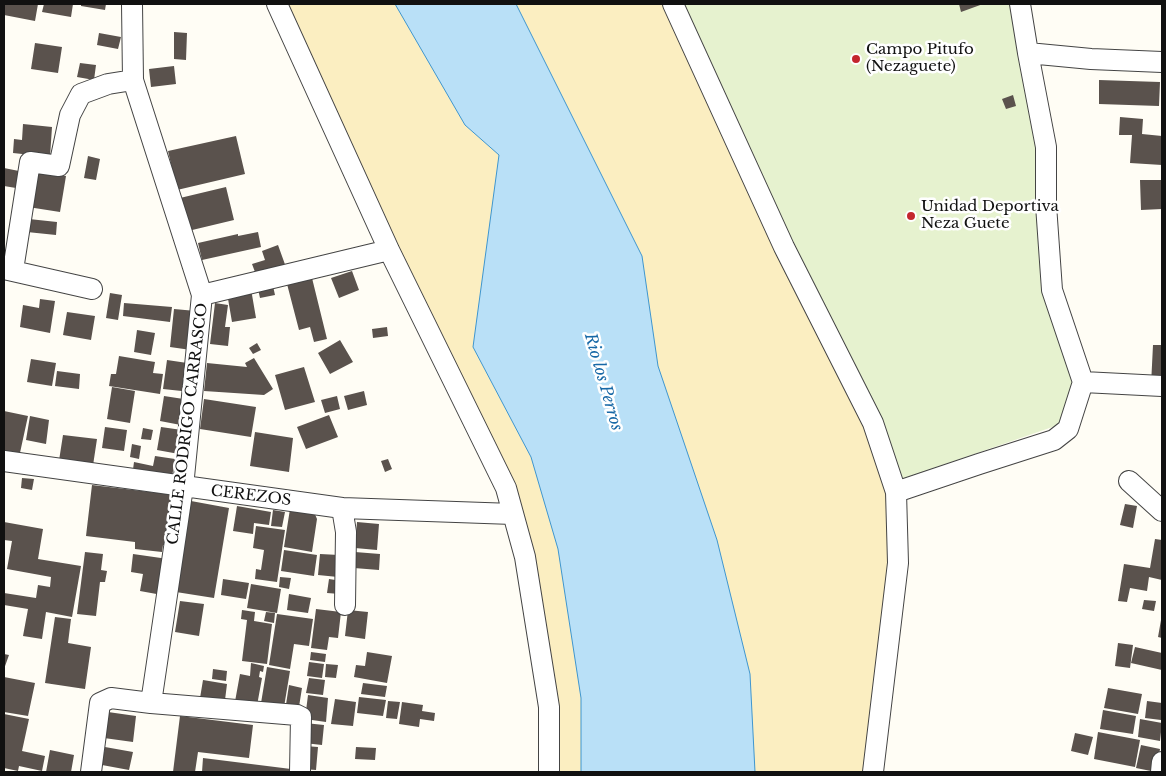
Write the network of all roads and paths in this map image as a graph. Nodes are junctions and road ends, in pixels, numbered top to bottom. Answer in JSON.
{"nodes":[{"id":1,"x":132,"y":4,"type":"edge"},
{"id":2,"x":278,"y":4,"type":"edge"},
{"id":3,"x":673,"y":4,"type":"edge"},
{"id":4,"x":1020,"y":4,"type":"edge"},
{"id":5,"x":1028,"y":53,"type":"junction"},
{"id":6,"x":1162,"y":62,"type":"edge"},
{"id":7,"x":133,"y":80,"type":"junction"},
{"id":8,"x":389,"y":250,"type":"junction"},
{"id":9,"x":8,"y":270,"type":"edge"},
{"id":10,"x":92,"y":289,"type":"dead end"},
{"id":11,"x":202,"y":295,"type":"junction"},
{"id":12,"x":1083,"y":382,"type":"junction"},
{"id":13,"x":1162,"y":386,"type":"edge"},
{"id":14,"x":4,"y":463,"type":"edge"},
{"id":15,"x":1129,"y":481,"type":"dead end"},
{"id":16,"x":183,"y":487,"type":"junction"},
{"id":17,"x":896,"y":492,"type":"junction"},
{"id":18,"x":342,"y":508,"type":"junction"},
{"id":19,"x":1162,"y":511,"type":"edge"},
{"id":20,"x":513,"y":514,"type":"junction"},
{"id":21,"x":345,"y":605,"type":"dead end"},
{"id":22,"x":151,"y":702,"type":"junction"},
{"id":23,"x":1162,"y":762,"type":"edge"},
{"id":24,"x":91,"y":772,"type":"edge"},
{"id":25,"x":300,"y":772,"type":"edge"},
{"id":26,"x":549,"y":772,"type":"edge"},
{"id":27,"x":873,"y":772,"type":"edge"},
{"id":28,"x":1161,"y":772,"type":"edge"}],
"edges":[{"from":1,"to":7,"type":"street","name":"CALLE RODRIGO CARRASCO"},
{"from":2,"to":8,"type":"street"},
{"from":3,"to":17,"type":"street"},
{"from":4,"to":5,"type":"street"},
{"from":5,"to":6,"type":"street"},
{"from":5,"to":12,"type":"street"},
{"from":7,"to":9,"type":"street"},
{"from":7,"to":11,"type":"street","name":"CALLE RODRIGO CARRASCO"},
{"from":8,"to":11,"type":"street"},
{"from":8,"to":20,"type":"street"},
{"from":9,"to":10,"type":"street"},
{"from":11,"to":16,"type":"street","name":"CALLE RODRIGO CARRASCO"},
{"from":12,"to":13,"type":"street"},
{"from":12,"to":17,"type":"street"},
{"from":14,"to":16,"type":"street","name":"CEREZOS"},
{"from":15,"to":19,"type":"street"},
{"from":16,"to":18,"type":"street","name":"CEREZOS"},
{"from":16,"to":22,"type":"street","name":"CALLE RODRIGO CARRASCO"},
{"from":17,"to":27,"type":"street"},
{"from":18,"to":20,"type":"street","name":"CEREZOS"},
{"from":18,"to":21,"type":"street"},
{"from":20,"to":26,"type":"street"},
{"from":22,"to":24,"type":"street"},
{"from":22,"to":25,"type":"street"},
{"from":23,"to":28,"type":"street"}]}
